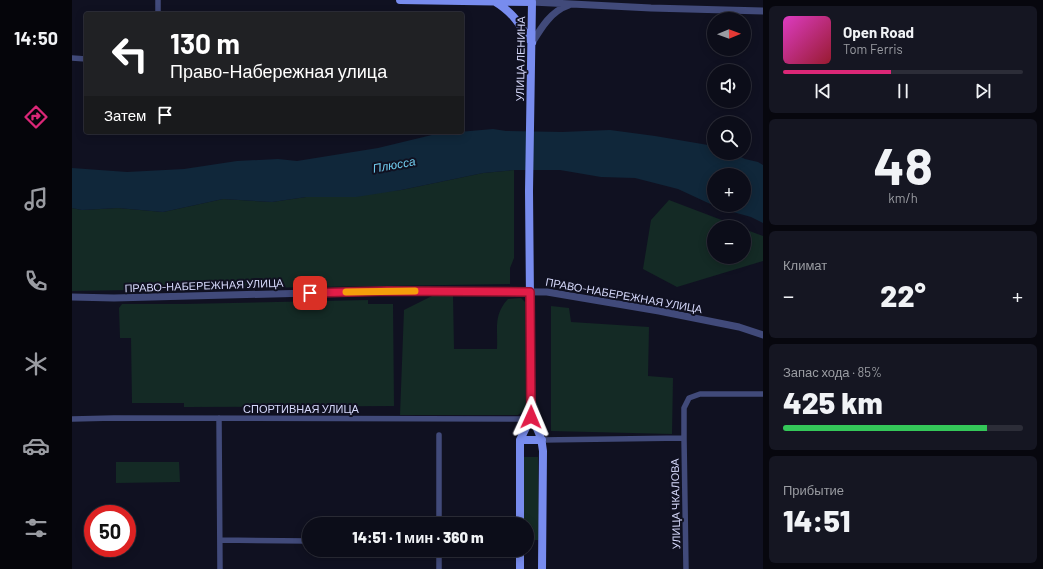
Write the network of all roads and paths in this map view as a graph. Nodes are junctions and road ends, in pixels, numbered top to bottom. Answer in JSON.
{"nodes":[{"id":1,"x":158,"y":0,"type":"edge"},
{"id":2,"x":400,"y":0,"type":"edge"},
{"id":3,"x":493,"y":1,"type":"edge"},
{"id":4,"x":532,"y":2,"type":"junction"},
{"id":5,"x":571,"y":4,"type":"junction"},
{"id":6,"x":763,"y":11,"type":"edge"},
{"id":7,"x":158,"y":12,"type":"edge"},
{"id":8,"x":532,"y":42,"type":"junction"},
{"id":9,"x":72,"y":58,"type":"edge"},
{"id":10,"x":84,"y":59,"type":"edge"},
{"id":11,"x":530,"y":292,"type":"junction"},
{"id":12,"x":72,"y":297,"type":"edge"},
{"id":13,"x":763,"y":335,"type":"edge"},
{"id":14,"x":763,"y":394,"type":"edge"},
{"id":15,"x":531,"y":417,"type":"junction"},
{"id":16,"x":219,"y":418,"type":"junction"},
{"id":17,"x":72,"y":419,"type":"edge"},
{"id":18,"x":439,"y":435,"type":"dead end"},
{"id":19,"x":684,"y":438,"type":"junction"},
{"id":20,"x":520,"y":440,"type":"junction"},
{"id":21,"x":542,"y":440,"type":"junction"},
{"id":22,"x":439,"y":517,"type":"edge"},
{"id":23,"x":520,"y":517,"type":"edge"},
{"id":24,"x":220,"y":540,"type":"junction"},
{"id":25,"x":302,"y":541,"type":"edge"},
{"id":26,"x":439,"y":557,"type":"edge"},
{"id":27,"x":520,"y":557,"type":"edge"},
{"id":28,"x":220,"y":569,"type":"edge"},
{"id":29,"x":439,"y":569,"type":"edge"},
{"id":30,"x":520,"y":569,"type":"edge"},
{"id":31,"x":542,"y":569,"type":"edge"},
{"id":32,"x":686,"y":569,"type":"edge"}],
"edges":[{"from":1,"to":7,"type":"street"},
{"from":2,"to":3,"type":"main road"},
{"from":3,"to":4,"type":"main road"},
{"from":3,"to":8,"type":"main road"},
{"from":4,"to":5,"type":"street"},
{"from":4,"to":8,"type":"main road","name":"УЛИЦА ЛЕНИНА"},
{"from":5,"to":6,"type":"street"},
{"from":5,"to":8,"type":"street"},
{"from":8,"to":11,"type":"main road","name":"УЛИЦА ЛЕНИНА"},
{"from":9,"to":10,"type":"street"},
{"from":11,"to":12,"type":"street","name":"ПРАВО-НАБЕРЕЖНАЯ УЛИЦА"},
{"from":11,"to":13,"type":"street","name":"ПРАВО-НАБЕРЕЖНАЯ УЛИЦА"},
{"from":11,"to":15,"type":"main road"},
{"from":14,"to":19,"type":"street","name":"УЛИЦА ЧКАЛОВА"},
{"from":15,"to":16,"type":"street","name":"СПОРТИВНАЯ УЛИЦА"},
{"from":15,"to":20,"type":"main road"},
{"from":15,"to":21,"type":"main road"},
{"from":16,"to":17,"type":"street","name":"СПОРТИВНАЯ УЛИЦА"},
{"from":16,"to":24,"type":"street"},
{"from":18,"to":22,"type":"street"},
{"from":19,"to":21,"type":"street"},
{"from":19,"to":32,"type":"street","name":"УЛИЦА ЧКАЛОВА"},
{"from":20,"to":21,"type":"main road"},
{"from":20,"to":23,"type":"main road"},
{"from":21,"to":31,"type":"main road"},
{"from":24,"to":25,"type":"street"},
{"from":24,"to":28,"type":"street"},
{"from":26,"to":29,"type":"street"},
{"from":27,"to":30,"type":"main road"}]}
